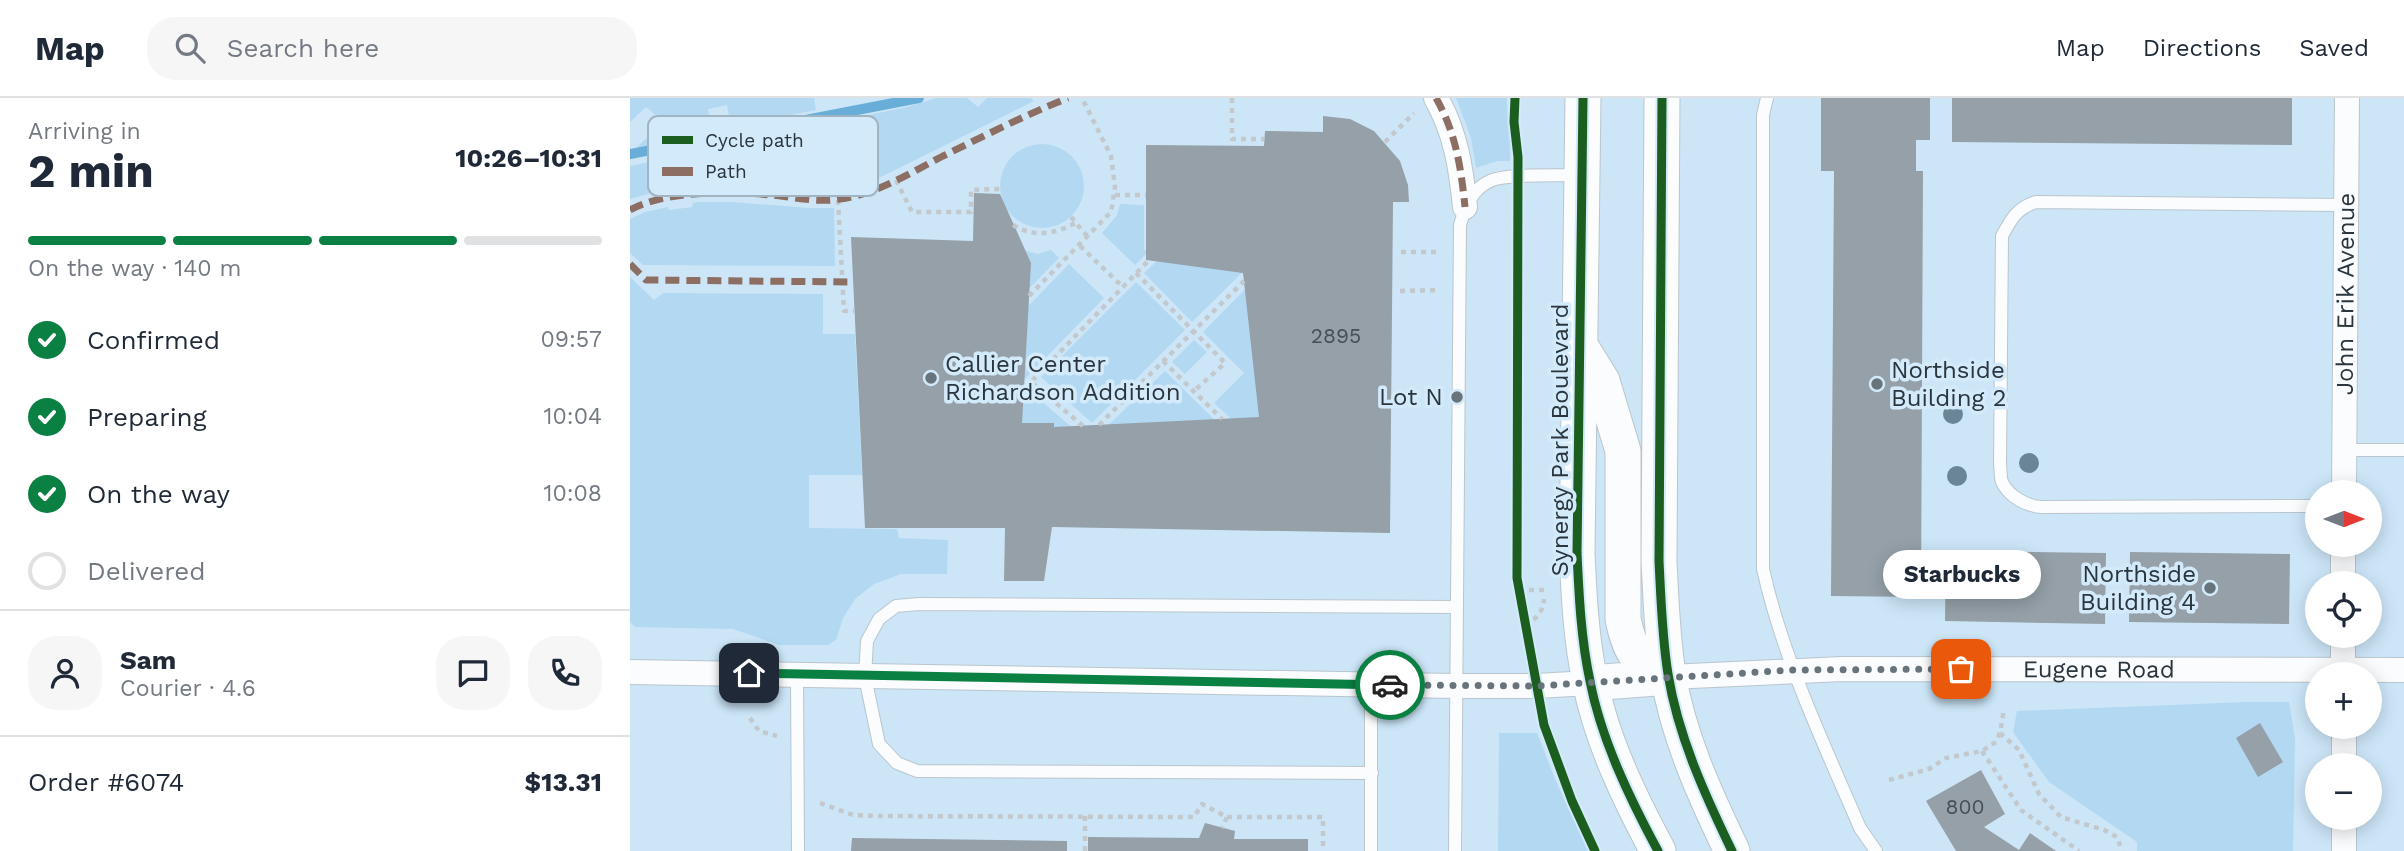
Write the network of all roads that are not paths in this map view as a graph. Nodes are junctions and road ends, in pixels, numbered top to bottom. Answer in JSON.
{"nodes":[{"id":1,"x":1583,"y":98,"type":"edge"},
{"id":2,"x":1662,"y":98,"type":"edge"},
{"id":3,"x":1767,"y":98,"type":"edge"},
{"id":4,"x":2347,"y":98,"type":"edge"},
{"id":5,"x":1428,"y":102,"type":"edge"},
{"id":6,"x":1582,"y":175,"type":"junction"},
{"id":7,"x":2346,"y":205,"type":"junction"},
{"id":8,"x":1465,"y":207,"type":"junction"},
{"id":9,"x":1579,"y":344,"type":"junction"},
{"id":10,"x":2344,"y":450,"type":"junction"},
{"id":11,"x":2404,"y":450,"type":"edge"},
{"id":12,"x":2344,"y":480,"type":"edge"},
{"id":13,"x":2305,"y":506,"type":"edge"},
{"id":14,"x":1457,"y":607,"type":"junction"},
{"id":15,"x":1793,"y":670,"type":"junction"},
{"id":16,"x":2404,"y":670,"type":"edge"},
{"id":17,"x":2382,"y":671,"type":"edge"},
{"id":18,"x":630,"y":672,"type":"edge"},
{"id":19,"x":2305,"y":672,"type":"edge"},
{"id":20,"x":797,"y":676,"type":"junction"},
{"id":21,"x":865,"y":677,"type":"junction"},
{"id":22,"x":1668,"y":677,"type":"junction"},
{"id":23,"x":1590,"y":683,"type":"junction"},
{"id":24,"x":1371,"y":684,"type":"junction"},
{"id":25,"x":1457,"y":686,"type":"junction"},
{"id":26,"x":1372,"y":773,"type":"junction"},
{"id":27,"x":2344,"y":830,"type":"edge"},
{"id":28,"x":797,"y":851,"type":"edge"},
{"id":29,"x":1371,"y":851,"type":"edge"},
{"id":30,"x":1455,"y":851,"type":"edge"},
{"id":31,"x":1658,"y":851,"type":"edge"},
{"id":32,"x":1732,"y":851,"type":"edge"},
{"id":33,"x":1876,"y":851,"type":"edge"},
{"id":34,"x":2344,"y":851,"type":"edge"}],
"edges":[{"from":1,"to":6,"type":"street","name":"Synergy Park Boulevard"},
{"from":2,"to":22,"type":"street"},
{"from":3,"to":15,"type":"lane"},
{"from":4,"to":7,"type":"street","name":"John Erik Avenue"},
{"from":5,"to":8,"type":"street"},
{"from":6,"to":8,"type":"lane"},
{"from":6,"to":9,"type":"street","name":"Synergy Park Boulevard"},
{"from":7,"to":10,"type":"street","name":"John Erik Avenue"},
{"from":7,"to":13,"type":"lane"},
{"from":8,"to":14,"type":"lane"},
{"from":9,"to":22,"type":"street"},
{"from":9,"to":23,"type":"street","name":"Synergy Park Boulevard"},
{"from":10,"to":11,"type":"lane"},
{"from":10,"to":12,"type":"street","name":"John Erik Avenue"},
{"from":14,"to":21,"type":"lane"},
{"from":14,"to":25,"type":"lane"},
{"from":15,"to":19,"type":"street","name":"Eugene Road"},
{"from":15,"to":22,"type":"street","name":"Eugene Road"},
{"from":15,"to":33,"type":"lane"},
{"from":16,"to":17,"type":"street","name":"Eugene Road"},
{"from":18,"to":20,"type":"street"},
{"from":20,"to":21,"type":"street"},
{"from":20,"to":28,"type":"lane"},
{"from":21,"to":24,"type":"street"},
{"from":21,"to":26,"type":"lane"},
{"from":22,"to":23,"type":"street"},
{"from":22,"to":32,"type":"street"},
{"from":23,"to":25,"type":"street"},
{"from":23,"to":31,"type":"street","name":"Synergy Park Boulevard"},
{"from":24,"to":25,"type":"street"},
{"from":24,"to":26,"type":"lane"},
{"from":25,"to":30,"type":"lane"},
{"from":26,"to":29,"type":"lane"},
{"from":27,"to":34,"type":"street"}]}
